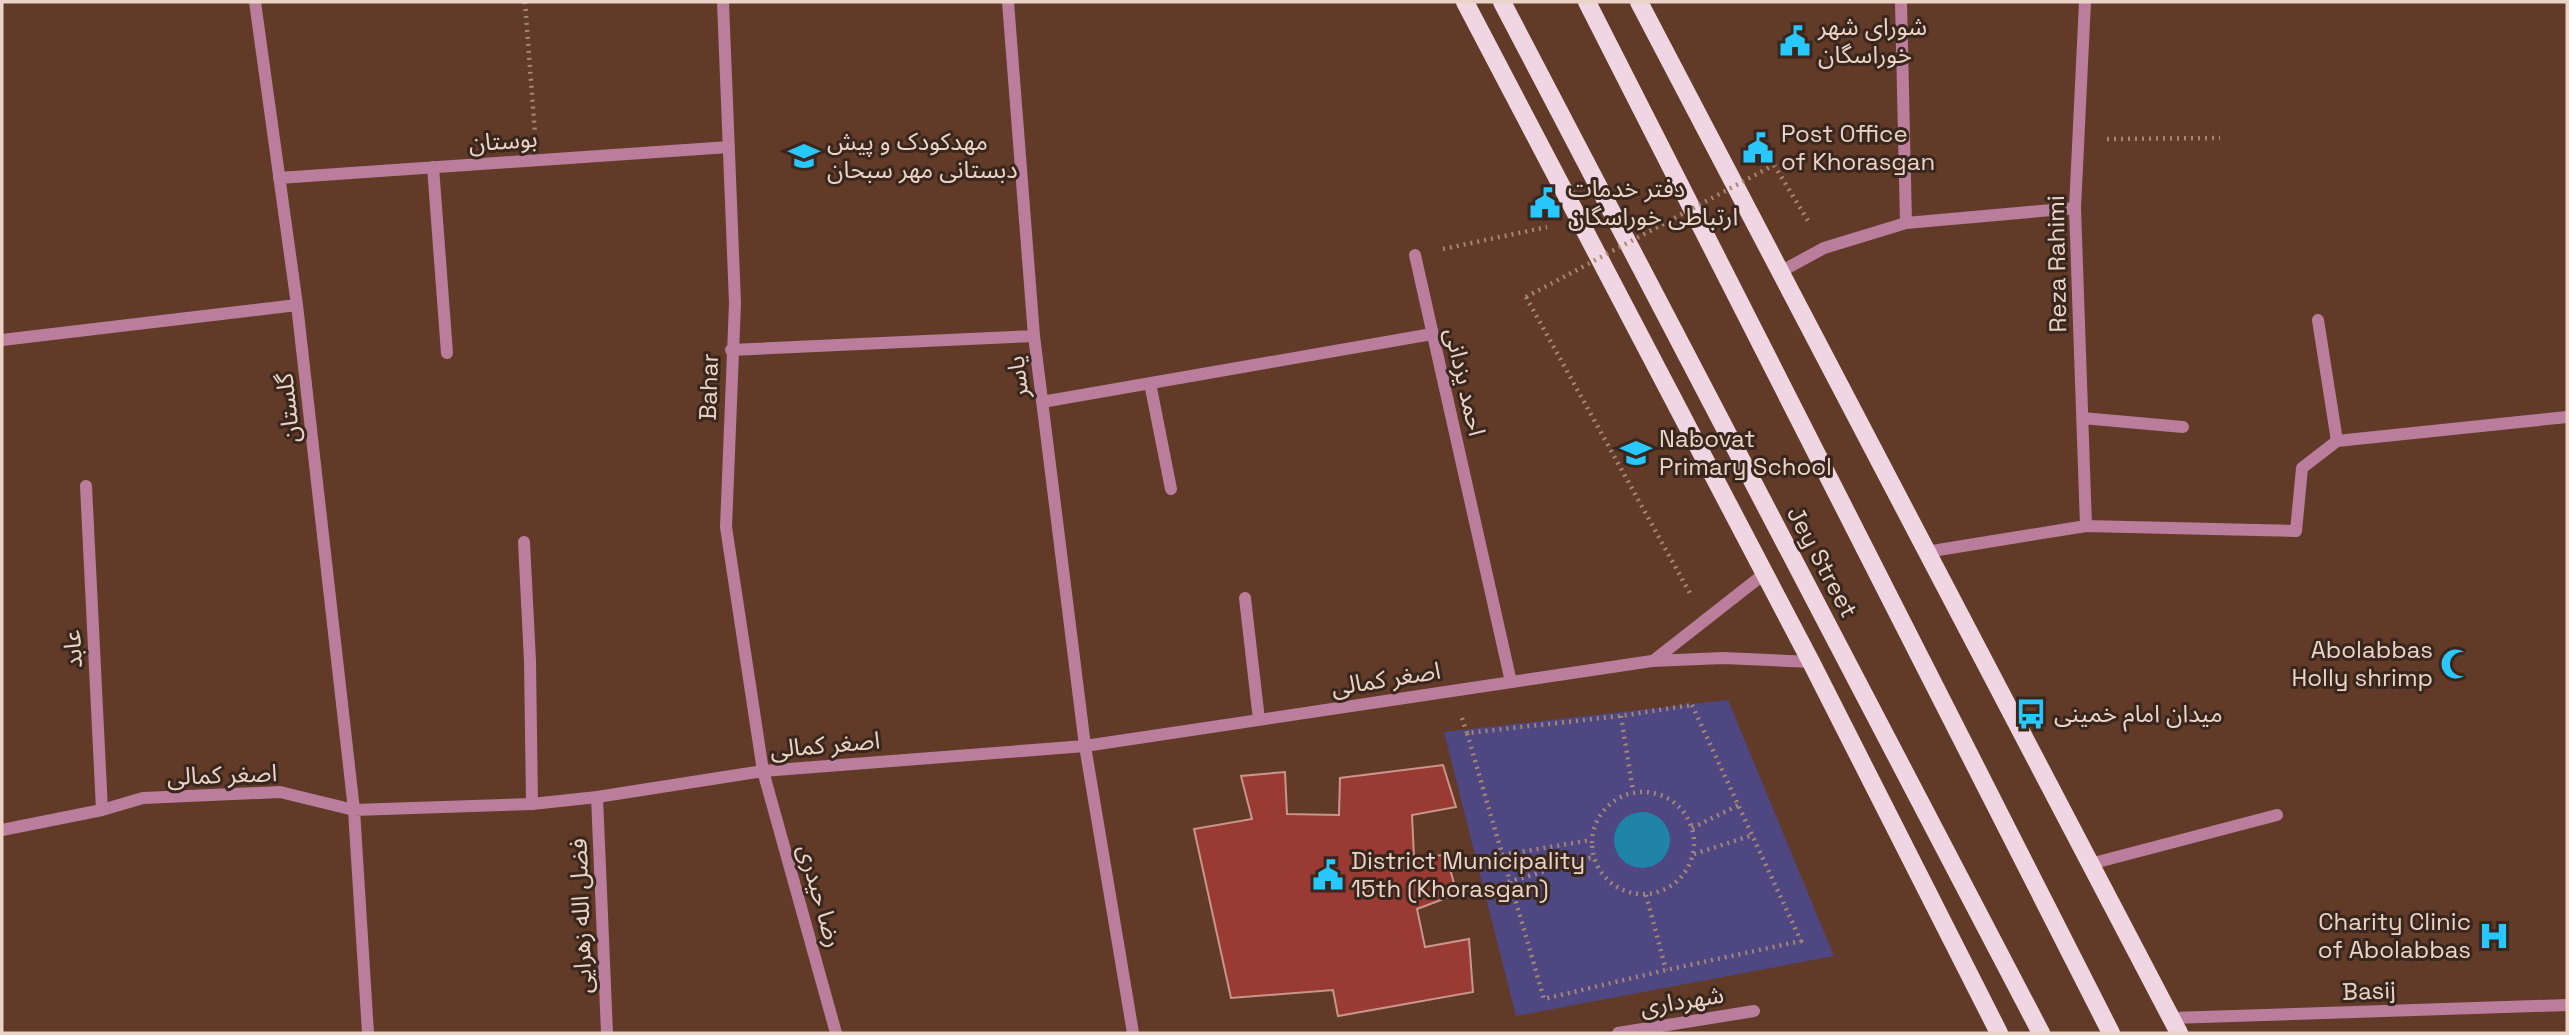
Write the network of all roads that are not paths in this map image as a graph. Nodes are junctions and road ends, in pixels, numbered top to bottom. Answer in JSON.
{"nodes":[{"id":1,"x":255,"y":2,"type":"edge"},
{"id":2,"x":723,"y":2,"type":"edge"},
{"id":3,"x":1008,"y":2,"type":"edge"},
{"id":4,"x":1465,"y":2,"type":"edge"},
{"id":5,"x":1502,"y":2,"type":"edge"},
{"id":6,"x":1587,"y":2,"type":"edge"},
{"id":7,"x":1639,"y":2,"type":"edge"},
{"id":8,"x":1901,"y":2,"type":"edge"},
{"id":9,"x":2085,"y":2,"type":"edge"},
{"id":10,"x":729,"y":147,"type":"junction"},
{"id":11,"x":433,"y":167,"type":"junction"},
{"id":12,"x":279,"y":178,"type":"junction"},
{"id":13,"x":2075,"y":208,"type":"junction"},
{"id":14,"x":1906,"y":223,"type":"junction"},
{"id":15,"x":1415,"y":255,"type":"road end"},
{"id":16,"x":1780,"y":272,"type":"junction"},
{"id":17,"x":298,"y":305,"type":"junction"},
{"id":18,"x":2318,"y":320,"type":"dead end"},
{"id":19,"x":1432,"y":334,"type":"junction"},
{"id":20,"x":1034,"y":336,"type":"junction"},
{"id":21,"x":2,"y":340,"type":"edge"},
{"id":22,"x":731,"y":350,"type":"junction"},
{"id":23,"x":447,"y":353,"type":"dead end"},
{"id":24,"x":1150,"y":383,"type":"junction"},
{"id":25,"x":1042,"y":402,"type":"junction"},
{"id":26,"x":2567,"y":417,"type":"edge"},
{"id":27,"x":2082,"y":418,"type":"junction"},
{"id":28,"x":2183,"y":427,"type":"dead end"},
{"id":29,"x":2337,"y":441,"type":"junction"},
{"id":30,"x":86,"y":486,"type":"dead end"},
{"id":31,"x":1171,"y":489,"type":"dead end"},
{"id":32,"x":2086,"y":526,"type":"junction"},
{"id":33,"x":524,"y":542,"type":"dead end"},
{"id":34,"x":1926,"y":552,"type":"junction"},
{"id":35,"x":1764,"y":574,"type":"junction"},
{"id":36,"x":1245,"y":597,"type":"dead end"},
{"id":37,"x":1653,"y":661,"type":"junction"},
{"id":38,"x":1811,"y":662,"type":"junction"},
{"id":39,"x":1511,"y":682,"type":"junction"},
{"id":40,"x":1259,"y":720,"type":"junction"},
{"id":41,"x":1085,"y":746,"type":"junction"},
{"id":42,"x":763,"y":771,"type":"junction"},
{"id":43,"x":597,"y":797,"type":"junction"},
{"id":44,"x":532,"y":804,"type":"junction"},
{"id":45,"x":102,"y":810,"type":"junction"},
{"id":46,"x":355,"y":810,"type":"junction"},
{"id":47,"x":2277,"y":815,"type":"dead end"},
{"id":48,"x":2,"y":830,"type":"edge"},
{"id":49,"x":2090,"y":864,"type":"junction"},
{"id":50,"x":2567,"y":1005,"type":"edge"},
{"id":51,"x":1754,"y":1011,"type":"dead end"},
{"id":52,"x":2175,"y":1026,"type":"edge"},
{"id":53,"x":368,"y":1033,"type":"edge"},
{"id":54,"x":607,"y":1033,"type":"edge"},
{"id":55,"x":836,"y":1033,"type":"edge"},
{"id":56,"x":1133,"y":1033,"type":"edge"},
{"id":57,"x":1618,"y":1033,"type":"edge"},
{"id":58,"x":1999,"y":1033,"type":"edge"},
{"id":59,"x":2042,"y":1033,"type":"edge"},
{"id":60,"x":2111,"y":1033,"type":"edge"}],
"edges":[{"from":1,"to":12,"type":"street","name":"گلستان"},
{"from":2,"to":10,"type":"street","name":"Bahar"},
{"from":3,"to":20,"type":"street","name":"یاسر"},
{"from":4,"to":35,"type":"main road"},
{"from":5,"to":59,"type":"main road","name":"Jey Street"},
{"from":6,"to":60,"type":"main road","name":"Jey Street"},
{"from":7,"to":16,"type":"main road"},
{"from":8,"to":14,"type":"street"},
{"from":9,"to":13,"type":"street","name":"Reza Rahimi"},
{"from":10,"to":11,"type":"street","name":"بوستان"},
{"from":10,"to":22,"type":"street","name":"Bahar"},
{"from":11,"to":12,"type":"street","name":"بوستان"},
{"from":11,"to":23,"type":"street"},
{"from":12,"to":17,"type":"street","name":"گلستان"},
{"from":13,"to":14,"type":"street"},
{"from":13,"to":27,"type":"street","name":"Reza Rahimi"},
{"from":14,"to":16,"type":"street"},
{"from":15,"to":19,"type":"street","name":"احمد یزدانی"},
{"from":16,"to":34,"type":"main road"},
{"from":17,"to":21,"type":"street"},
{"from":17,"to":46,"type":"street","name":"گلستان"},
{"from":18,"to":29,"type":"street"},
{"from":19,"to":24,"type":"street"},
{"from":19,"to":39,"type":"street","name":"احمد یزدانی"},
{"from":20,"to":22,"type":"street"},
{"from":20,"to":25,"type":"street","name":"یاسر"},
{"from":22,"to":42,"type":"street","name":"Bahar"},
{"from":24,"to":25,"type":"street"},
{"from":24,"to":31,"type":"street"},
{"from":25,"to":41,"type":"street","name":"یاسر"},
{"from":26,"to":29,"type":"street"},
{"from":27,"to":28,"type":"street"},
{"from":27,"to":32,"type":"street","name":"Reza Rahimi"},
{"from":29,"to":32,"type":"street"},
{"from":30,"to":45,"type":"street","name":"عابد"},
{"from":32,"to":34,"type":"street"},
{"from":33,"to":44,"type":"street"},
{"from":34,"to":49,"type":"main road"},
{"from":35,"to":37,"type":"street"},
{"from":35,"to":38,"type":"main road"},
{"from":36,"to":40,"type":"street"},
{"from":37,"to":38,"type":"street","name":"اصغر کمالی"},
{"from":37,"to":39,"type":"street","name":"اصغر کمالی"},
{"from":38,"to":58,"type":"main road"},
{"from":39,"to":40,"type":"street","name":"اصغر کمالی"},
{"from":40,"to":41,"type":"street","name":"اصغر کمالی"},
{"from":41,"to":42,"type":"street","name":"اصغر کمالی"},
{"from":41,"to":56,"type":"street","name":"یاسر"},
{"from":42,"to":43,"type":"street","name":"اصغر کمالی"},
{"from":42,"to":55,"type":"street","name":"رضا حیدری"},
{"from":43,"to":44,"type":"street","name":"اصغر کمالی"},
{"from":43,"to":54,"type":"street","name":"فضل الله زهرایی"},
{"from":44,"to":46,"type":"street","name":"اصغر کمالی"},
{"from":45,"to":46,"type":"street","name":"اصغر کمالی"},
{"from":45,"to":48,"type":"street","name":"اصغر کمالی"},
{"from":46,"to":53,"type":"street","name":"گلستان"},
{"from":47,"to":49,"type":"street"},
{"from":49,"to":52,"type":"main road"},
{"from":50,"to":52,"type":"street","name":"Basij"},
{"from":51,"to":57,"type":"street","name":"شهرداری"}]}
